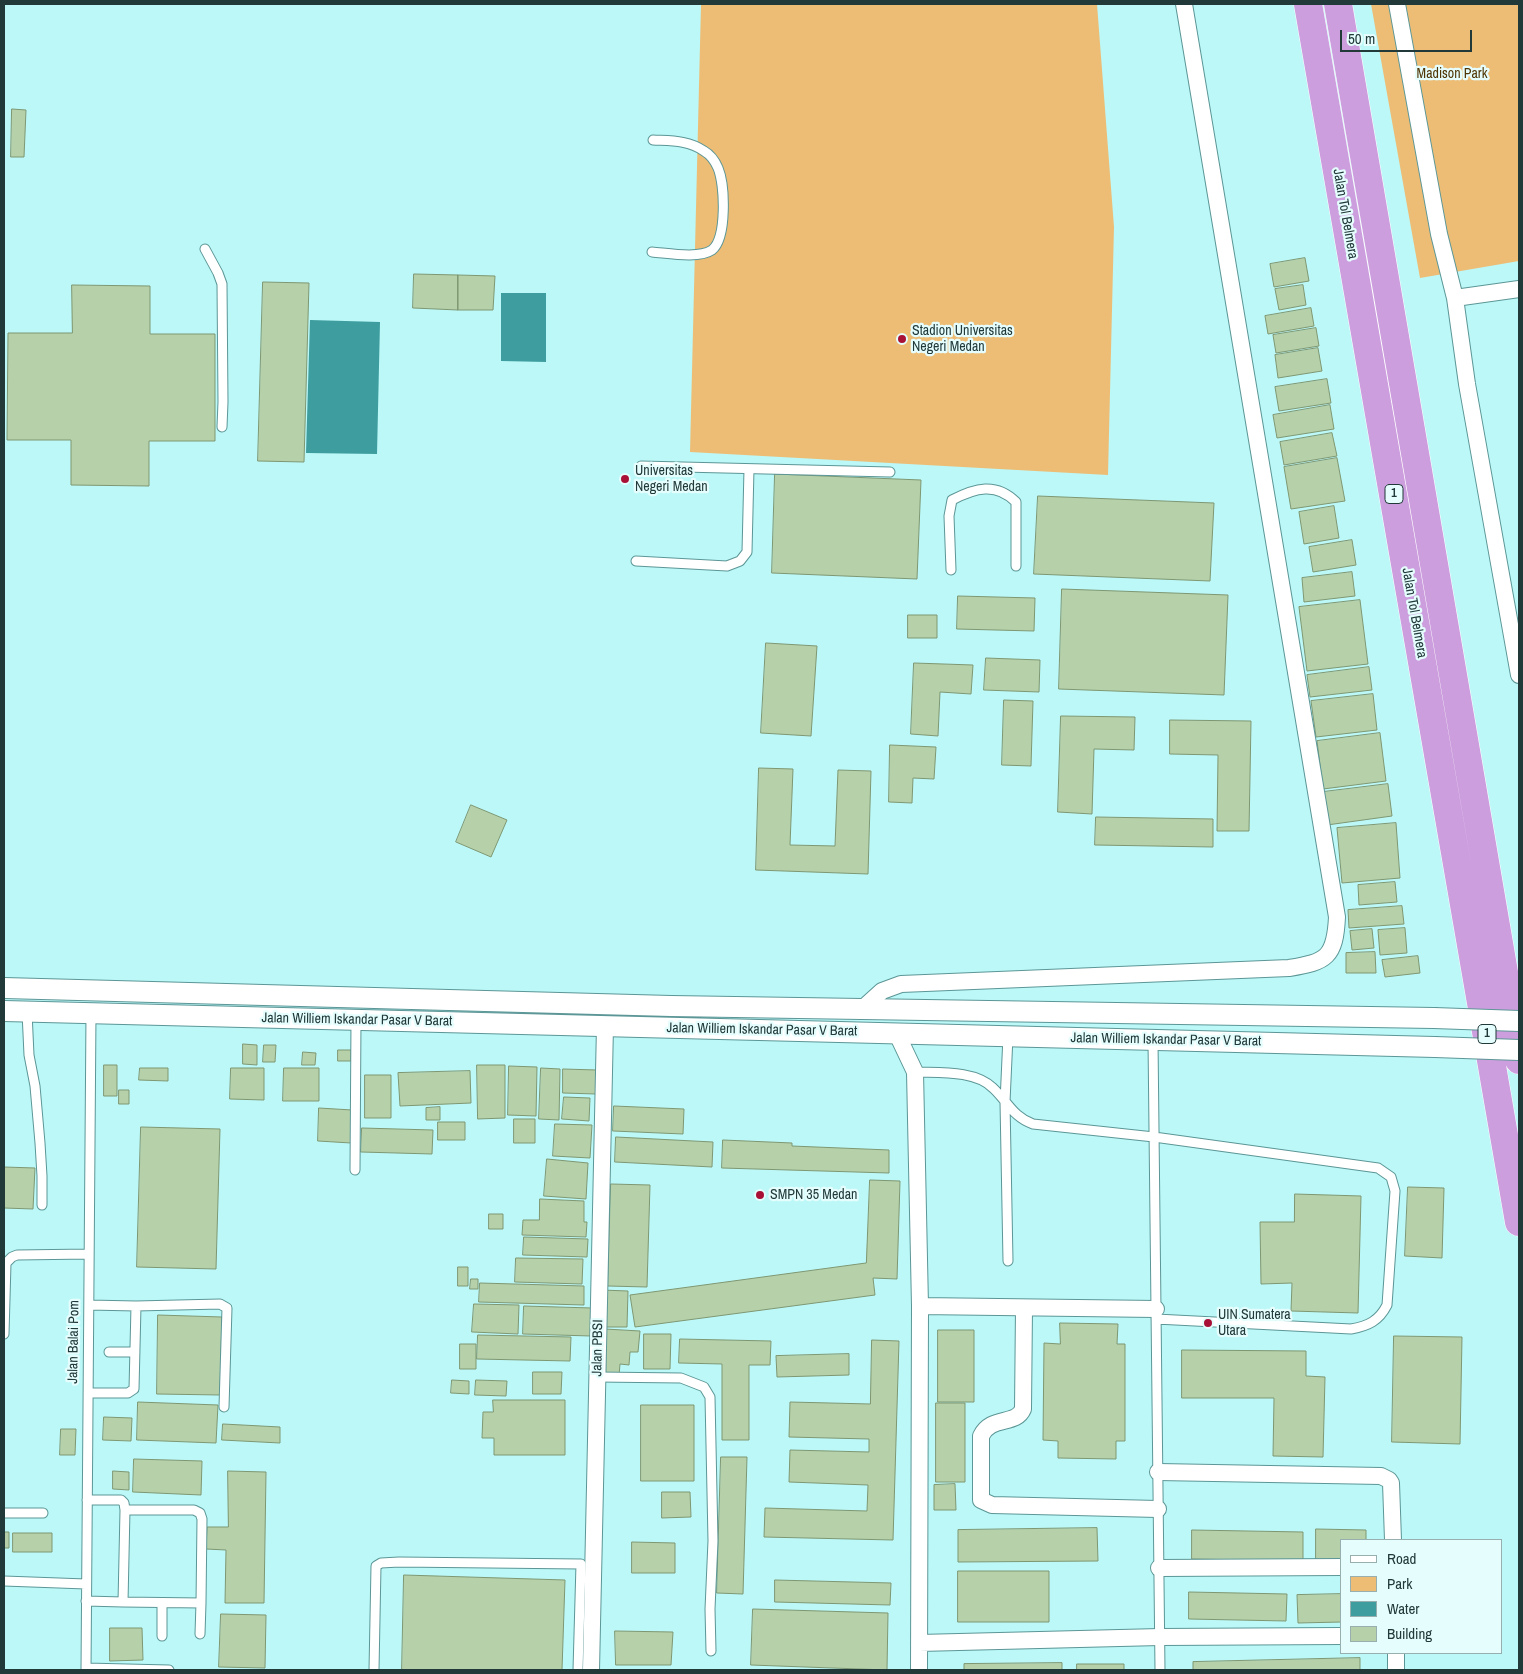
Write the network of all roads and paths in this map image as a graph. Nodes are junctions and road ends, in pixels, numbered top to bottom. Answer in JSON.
{"nodes":[{"id":1,"x":1184,"y":4,"type":"edge"},
{"id":2,"x":1308,"y":4,"type":"edge"},
{"id":3,"x":1338,"y":4,"type":"edge"},
{"id":4,"x":1397,"y":4,"type":"edge"},
{"id":5,"x":653,"y":140,"type":"dead end"},
{"id":6,"x":205,"y":249,"type":"dead end"},
{"id":7,"x":652,"y":252,"type":"dead end"},
{"id":8,"x":1519,"y":289,"type":"edge"},
{"id":9,"x":1454,"y":298,"type":"junction"},
{"id":10,"x":222,"y":427,"type":"dead end"},
{"id":11,"x":641,"y":466,"type":"dead end"},
{"id":12,"x":749,"y":469,"type":"junction"},
{"id":13,"x":890,"y":472,"type":"dead end"},
{"id":14,"x":636,"y":561,"type":"dead end"},
{"id":15,"x":1016,"y":566,"type":"dead end"},
{"id":16,"x":951,"y":570,"type":"dead end"},
{"id":17,"x":1519,"y":671,"type":"edge"},
{"id":18,"x":4,"y":988,"type":"edge"},
{"id":19,"x":91,"y":990,"type":"junction"},
{"id":20,"x":323,"y":997,"type":"junction"},
{"id":21,"x":861,"y":1010,"type":"junction"},
{"id":22,"x":4,"y":1011,"type":"edge"},
{"id":23,"x":26,"y":1012,"type":"junction"},
{"id":24,"x":91,"y":1013,"type":"junction"},
{"id":25,"x":323,"y":1019,"type":"junction"},
{"id":26,"x":356,"y":1020,"type":"junction"},
{"id":27,"x":1519,"y":1021,"type":"edge"},
{"id":28,"x":604,"y":1026,"type":"junction"},
{"id":29,"x":897,"y":1034,"type":"junction"},
{"id":30,"x":1008,"y":1036,"type":"junction"},
{"id":31,"x":1153,"y":1040,"type":"junction"},
{"id":32,"x":1519,"y":1050,"type":"edge"},
{"id":33,"x":1519,"y":1060,"type":"edge"},
{"id":34,"x":915,"y":1072,"type":"junction"},
{"id":35,"x":1005,"y":1102,"type":"junction"},
{"id":36,"x":1154,"y":1137,"type":"junction"},
{"id":37,"x":355,"y":1170,"type":"dead end"},
{"id":38,"x":42,"y":1205,"type":"dead end"},
{"id":39,"x":1519,"y":1222,"type":"edge"},
{"id":40,"x":89,"y":1254,"type":"junction"},
{"id":41,"x":1008,"y":1262,"type":"dead end"},
{"id":42,"x":89,"y":1305,"type":"junction"},
{"id":43,"x":136,"y":1306,"type":"junction"},
{"id":44,"x":920,"y":1306,"type":"junction"},
{"id":45,"x":1024,"y":1308,"type":"junction"},
{"id":46,"x":1156,"y":1314,"type":"junction"},
{"id":47,"x":4,"y":1334,"type":"edge"},
{"id":48,"x":109,"y":1352,"type":"dead end"},
{"id":49,"x":135,"y":1352,"type":"junction"},
{"id":50,"x":597,"y":1377,"type":"junction"},
{"id":51,"x":88,"y":1393,"type":"junction"},
{"id":52,"x":224,"y":1407,"type":"dead end"},
{"id":53,"x":1158,"y":1472,"type":"junction"},
{"id":54,"x":87,"y":1500,"type":"junction"},
{"id":55,"x":1158,"y":1509,"type":"junction"},
{"id":56,"x":125,"y":1510,"type":"junction"},
{"id":57,"x":4,"y":1513,"type":"edge"},
{"id":58,"x":43,"y":1513,"type":"dead end"},
{"id":59,"x":1393,"y":1539,"type":"edge"},
{"id":60,"x":1340,"y":1567,"type":"edge"},
{"id":61,"x":1159,"y":1568,"type":"junction"},
{"id":62,"x":4,"y":1581,"type":"edge"},
{"id":63,"x":86,"y":1584,"type":"junction"},
{"id":64,"x":86,"y":1601,"type":"junction"},
{"id":65,"x":124,"y":1602,"type":"junction"},
{"id":66,"x":162,"y":1602,"type":"junction"},
{"id":67,"x":201,"y":1603,"type":"junction"},
{"id":68,"x":200,"y":1634,"type":"dead end"},
{"id":69,"x":162,"y":1636,"type":"dead end"},
{"id":70,"x":1340,"y":1636,"type":"edge"},
{"id":71,"x":1160,"y":1637,"type":"junction"},
{"id":72,"x":919,"y":1642,"type":"junction"},
{"id":73,"x":711,"y":1651,"type":"dead end"},
{"id":74,"x":1396,"y":1654,"type":"edge"},
{"id":75,"x":86,"y":1669,"type":"edge"},
{"id":76,"x":169,"y":1670,"type":"edge"},
{"id":77,"x":374,"y":1670,"type":"edge"},
{"id":78,"x":578,"y":1670,"type":"edge"},
{"id":79,"x":591,"y":1670,"type":"edge"},
{"id":80,"x":919,"y":1670,"type":"edge"},
{"id":81,"x":1160,"y":1670,"type":"edge"},
{"id":82,"x":1396,"y":1670,"type":"edge"}],
"edges":[{"from":1,"to":21,"type":"street"},
{"from":2,"to":39,"type":"highway","name":"Jalan Tol Belmera","number":"1"},
{"from":3,"to":33,"type":"highway","name":"Jalan Tol Belmera","number":"1"},
{"from":4,"to":9,"type":"street"},
{"from":5,"to":7,"type":"lane"},
{"from":6,"to":10,"type":"lane"},
{"from":8,"to":9,"type":"street"},
{"from":9,"to":17,"type":"street"},
{"from":11,"to":12,"type":"lane"},
{"from":12,"to":13,"type":"lane"},
{"from":12,"to":14,"type":"lane"},
{"from":15,"to":16,"type":"lane"},
{"from":18,"to":19,"type":"street","name":"Jalan Williem Iskandar Pasar V Barat"},
{"from":19,"to":20,"type":"street","name":"Jalan Williem Iskandar Pasar V Barat"},
{"from":19,"to":24,"type":"street"},
{"from":20,"to":21,"type":"street","name":"Jalan Williem Iskandar Pasar V Barat"},
{"from":20,"to":25,"type":"street"},
{"from":21,"to":27,"type":"street","name":"Jalan Williem Iskandar Pasar V Barat","bridge":true},
{"from":22,"to":23,"type":"street","name":"Jalan Williem Iskandar Pasar V Barat"},
{"from":23,"to":24,"type":"street","name":"Jalan Williem Iskandar Pasar V Barat"},
{"from":23,"to":38,"type":"lane"},
{"from":24,"to":25,"type":"street","name":"Jalan Williem Iskandar Pasar V Barat"},
{"from":24,"to":40,"type":"lane","name":"Jalan Balai Pom"},
{"from":25,"to":26,"type":"street","name":"Jalan Williem Iskandar Pasar V Barat"},
{"from":26,"to":28,"type":"street","name":"Jalan Williem Iskandar Pasar V Barat"},
{"from":26,"to":37,"type":"lane"},
{"from":28,"to":29,"type":"street","name":"Jalan Williem Iskandar Pasar V Barat"},
{"from":28,"to":50,"type":"street","name":"Jalan PBSI"},
{"from":29,"to":30,"type":"street","name":"Jalan Williem Iskandar Pasar V Barat"},
{"from":29,"to":34,"type":"street"},
{"from":30,"to":31,"type":"street","name":"Jalan Williem Iskandar Pasar V Barat"},
{"from":30,"to":35,"type":"lane"},
{"from":31,"to":32,"type":"street","name":"Jalan Williem Iskandar Pasar V Barat","bridge":true},
{"from":31,"to":36,"type":"lane"},
{"from":34,"to":35,"type":"lane"},
{"from":34,"to":44,"type":"street"},
{"from":35,"to":36,"type":"lane"},
{"from":35,"to":41,"type":"lane"},
{"from":36,"to":46,"type":"lane"},
{"from":36,"to":46,"type":"lane"},
{"from":40,"to":42,"type":"lane","name":"Jalan Balai Pom"},
{"from":40,"to":47,"type":"lane"},
{"from":42,"to":43,"type":"lane"},
{"from":42,"to":51,"type":"lane","name":"Jalan Balai Pom"},
{"from":43,"to":49,"type":"lane"},
{"from":43,"to":52,"type":"lane"},
{"from":44,"to":45,"type":"street"},
{"from":44,"to":72,"type":"street"},
{"from":45,"to":46,"type":"street"},
{"from":45,"to":55,"type":"street"},
{"from":46,"to":53,"type":"lane"},
{"from":48,"to":49,"type":"lane"},
{"from":49,"to":51,"type":"lane"},
{"from":50,"to":73,"type":"lane"},
{"from":50,"to":79,"type":"street","name":"Jalan PBSI"},
{"from":51,"to":54,"type":"lane","name":"Jalan Balai Pom"},
{"from":53,"to":55,"type":"lane"},
{"from":53,"to":59,"type":"street"},
{"from":54,"to":56,"type":"lane"},
{"from":54,"to":63,"type":"lane","name":"Jalan Balai Pom"},
{"from":55,"to":61,"type":"lane"},
{"from":56,"to":65,"type":"lane"},
{"from":56,"to":67,"type":"lane"},
{"from":57,"to":58,"type":"lane"},
{"from":60,"to":61,"type":"street"},
{"from":61,"to":71,"type":"lane"},
{"from":62,"to":63,"type":"lane"},
{"from":63,"to":64,"type":"lane","name":"Jalan Balai Pom"},
{"from":64,"to":65,"type":"lane"},
{"from":64,"to":75,"type":"lane","name":"Jalan Balai Pom"},
{"from":65,"to":66,"type":"lane"},
{"from":66,"to":67,"type":"lane"},
{"from":66,"to":69,"type":"lane"},
{"from":67,"to":68,"type":"lane"},
{"from":70,"to":71,"type":"street"},
{"from":71,"to":72,"type":"street"},
{"from":71,"to":81,"type":"lane"},
{"from":72,"to":80,"type":"street"},
{"from":74,"to":82,"type":"street"},
{"from":75,"to":76,"type":"lane"},
{"from":77,"to":78,"type":"lane"}]}
